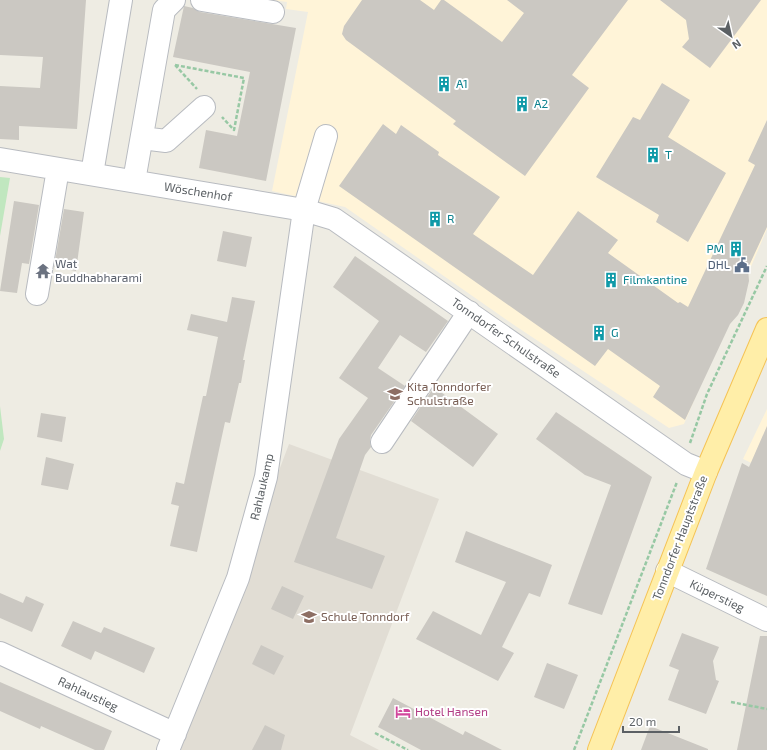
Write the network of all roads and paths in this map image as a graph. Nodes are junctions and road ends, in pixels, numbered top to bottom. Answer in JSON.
{"nodes":[{"id":1,"x":121,"y":0,"type":"edge"},
{"id":2,"x":174,"y":0,"type":"edge"},
{"id":3,"x":202,"y":0,"type":"edge"},
{"id":4,"x":273,"y":12,"type":"dead end"},
{"id":5,"x":204,"y":107,"type":"dead end"},
{"id":6,"x":326,"y":136,"type":"dead end"},
{"id":7,"x":142,"y":138,"type":"junction"},
{"id":8,"x":0,"y":159,"type":"edge"},
{"id":9,"x":58,"y":169,"type":"junction"},
{"id":10,"x":92,"y":174,"type":"junction"},
{"id":11,"x":134,"y":182,"type":"junction"},
{"id":12,"x":304,"y":210,"type":"junction"},
{"id":13,"x":767,"y":266,"type":"edge"},
{"id":14,"x":37,"y":294,"type":"dead end"},
{"id":15,"x":469,"y":312,"type":"junction"},
{"id":16,"x":767,"y":329,"type":"edge"},
{"id":17,"x":382,"y":442,"type":"dead end"},
{"id":18,"x":684,"y":462,"type":"junction"},
{"id":19,"x":706,"y":472,"type":"junction"},
{"id":20,"x":667,"y":571,"type":"junction"},
{"id":21,"x":767,"y":620,"type":"edge"},
{"id":22,"x":0,"y":653,"type":"edge"},
{"id":23,"x":731,"y":702,"type":"dead end"},
{"id":24,"x":767,"y":709,"type":"edge"},
{"id":25,"x":376,"y":733,"type":"dead end"},
{"id":26,"x":172,"y":742,"type":"edge"},
{"id":27,"x":408,"y":750,"type":"edge"},
{"id":28,"x":574,"y":750,"type":"edge"},
{"id":29,"x":598,"y":750,"type":"edge"}],
"edges":[{"from":1,"to":10,"type":"street"},
{"from":2,"to":7,"type":"street"},
{"from":3,"to":4,"type":"street"},
{"from":5,"to":7,"type":"street"},
{"from":6,"to":12,"type":"street","name":"Rahlaukamp"},
{"from":7,"to":11,"type":"street"},
{"from":8,"to":9,"type":"street","name":"Wöschenhof"},
{"from":9,"to":10,"type":"street","name":"Wöschenhof"},
{"from":9,"to":14,"type":"street"},
{"from":10,"to":11,"type":"street","name":"Wöschenhof"},
{"from":11,"to":12,"type":"street","name":"Wöschenhof"},
{"from":12,"to":15,"type":"street","name":"Tonndorfer Schulstraße"},
{"from":12,"to":26,"type":"street","name":"Rahlaukamp"},
{"from":13,"to":18,"type":"path"},
{"from":15,"to":17,"type":"street"},
{"from":15,"to":18,"type":"street","name":"Tonndorfer Schulstraße"},
{"from":16,"to":19,"type":"main road","name":"Tonndorfer Hauptstraße"},
{"from":18,"to":19,"type":"street","name":"Tonndorfer Schulstraße"},
{"from":18,"to":28,"type":"path"},
{"from":19,"to":20,"type":"main road","name":"Tonndorfer Hauptstraße"},
{"from":20,"to":21,"type":"street","name":"Küperstieg"},
{"from":20,"to":29,"type":"main road","name":"Tonndorfer Hauptstraße"},
{"from":22,"to":26,"type":"street","name":"Rahlaustieg"},
{"from":23,"to":24,"type":"path"},
{"from":25,"to":27,"type":"path"}]}
